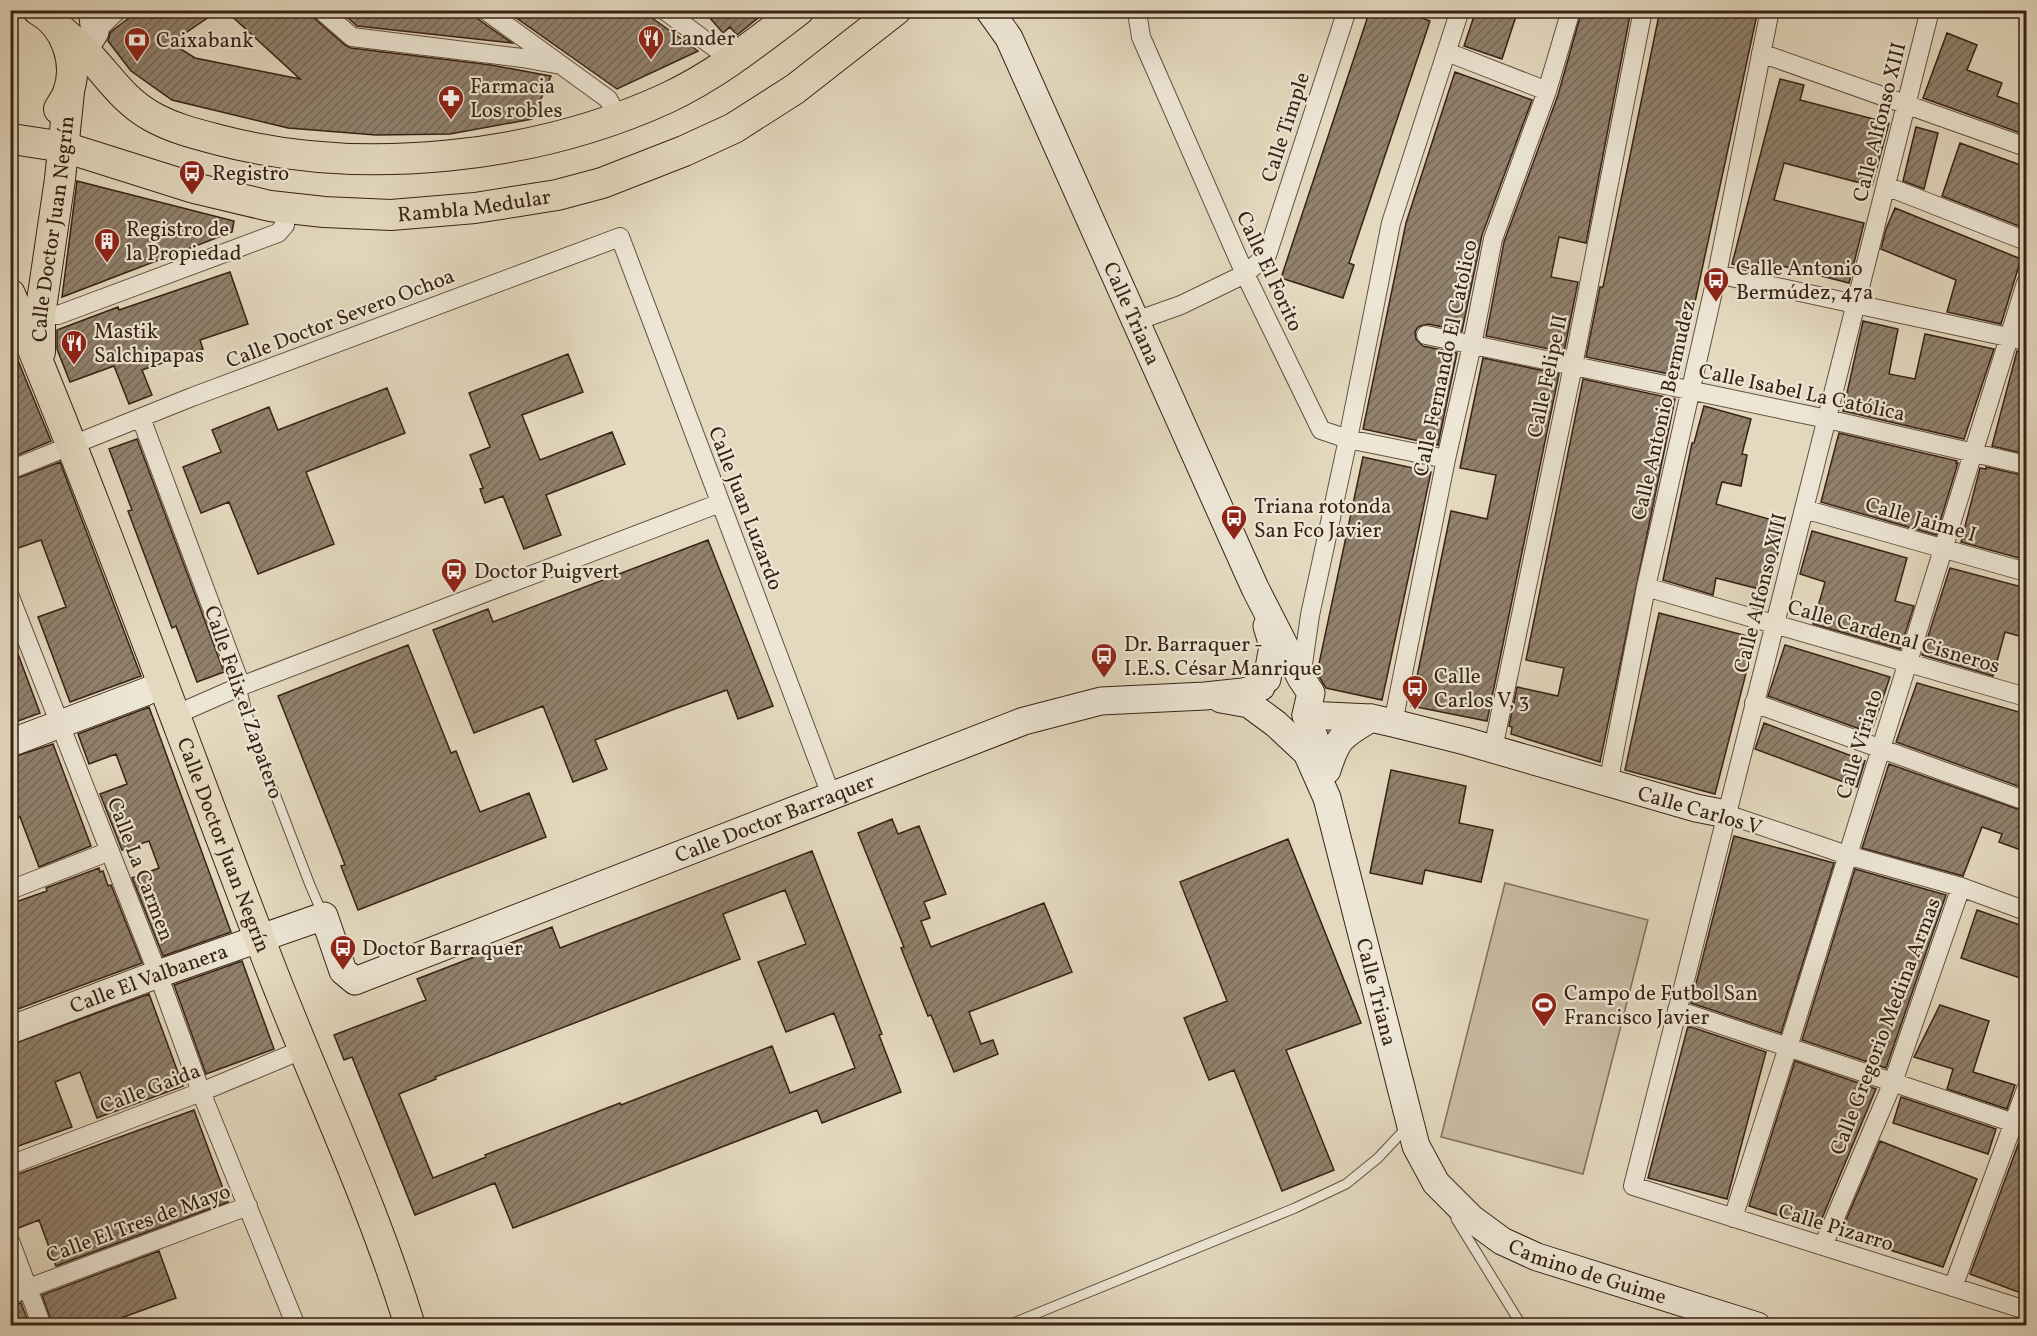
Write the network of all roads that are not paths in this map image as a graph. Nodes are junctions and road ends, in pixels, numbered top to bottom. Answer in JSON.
{"nodes":[{"id":1,"x":118,"y":10,"type":"edge"},
{"id":2,"x":321,"y":10,"type":"edge"},
{"id":3,"x":485,"y":10,"type":"edge"},
{"id":4,"x":664,"y":10,"type":"edge"},
{"id":5,"x":800,"y":10,"type":"edge"},
{"id":6,"x":896,"y":10,"type":"edge"},
{"id":7,"x":989,"y":10,"type":"edge"},
{"id":8,"x":1006,"y":10,"type":"edge"},
{"id":9,"x":1140,"y":10,"type":"edge"},
{"id":10,"x":1347,"y":10,"type":"edge"},
{"id":11,"x":1460,"y":10,"type":"edge"},
{"id":12,"x":1571,"y":10,"type":"edge"},
{"id":13,"x":1643,"y":10,"type":"edge"},
{"id":14,"x":1770,"y":10,"type":"edge"},
{"id":15,"x":1930,"y":10,"type":"edge"},
{"id":16,"x":49,"y":20,"type":"edge"},
{"id":17,"x":1009,"y":38,"type":"junction"},
{"id":18,"x":1447,"y":52,"type":"junction"},
{"id":19,"x":85,"y":53,"type":"edge"},
{"id":20,"x":1761,"y":53,"type":"junction"},
{"id":21,"x":730,"y":63,"type":"junction"},
{"id":22,"x":561,"y":65,"type":"junction"},
{"id":23,"x":1547,"y":91,"type":"junction"},
{"id":24,"x":1906,"y":105,"type":"junction"},
{"id":25,"x":615,"y":118,"type":"junction"},
{"id":26,"x":11,"y":139,"type":"edge"},
{"id":27,"x":64,"y":147,"type":"junction"},
{"id":28,"x":2026,"y":147,"type":"edge"},
{"id":29,"x":1886,"y":186,"type":"junction"},
{"id":30,"x":270,"y":206,"type":"junction"},
{"id":31,"x":620,"y":237,"type":"joint"},
{"id":32,"x":2026,"y":241,"type":"edge"},
{"id":33,"x":1245,"y":274,"type":"junction"},
{"id":34,"x":1717,"y":274,"type":"junction"},
{"id":35,"x":2026,"y":283,"type":"edge"},
{"id":36,"x":10,"y":294,"type":"edge"},
{"id":37,"x":1856,"y":305,"type":"junction"},
{"id":38,"x":40,"y":315,"type":"junction"},
{"id":39,"x":1136,"y":321,"type":"junction"},
{"id":40,"x":1426,"y":335,"type":"dead end"},
{"id":41,"x":2018,"y":338,"type":"edge"},
{"id":42,"x":1472,"y":345,"type":"junction"},
{"id":43,"x":40,"y":364,"type":"junction"},
{"id":44,"x":1573,"y":366,"type":"junction"},
{"id":45,"x":1691,"y":391,"type":"junction"},
{"id":46,"x":141,"y":418,"type":"junction"},
{"id":47,"x":1827,"y":419,"type":"junction"},
{"id":48,"x":1348,"y":439,"type":"junction"},
{"id":49,"x":71,"y":445,"type":"junction"},
{"id":50,"x":1974,"y":453,"type":"junction"},
{"id":51,"x":1446,"y":459,"type":"junction"},
{"id":52,"x":2026,"y":465,"type":"edge"},
{"id":53,"x":10,"y":471,"type":"edge"},
{"id":54,"x":720,"y":503,"type":"junction"},
{"id":55,"x":1804,"y":510,"type":"junction"},
{"id":56,"x":1944,"y":548,"type":"junction"},
{"id":57,"x":2026,"y":572,"type":"edge"},
{"id":58,"x":1646,"y":587,"type":"junction"},
{"id":59,"x":1255,"y":588,"type":"junction"},
{"id":60,"x":10,"y":597,"type":"edge"},
{"id":61,"x":1775,"y":625,"type":"junction"},
{"id":62,"x":1907,"y":663,"type":"junction"},
{"id":63,"x":1264,"y":683,"type":"junction"},
{"id":64,"x":162,"y":684,"type":"junction"},
{"id":65,"x":241,"y":686,"type":"junction"},
{"id":66,"x":1306,"y":695,"type":"junction"},
{"id":67,"x":1205,"y":696,"type":"junction"},
{"id":68,"x":2026,"y":697,"type":"edge"},
{"id":69,"x":1754,"y":704,"type":"junction"},
{"id":70,"x":175,"y":715,"type":"junction"},
{"id":71,"x":1382,"y":720,"type":"junction"},
{"id":72,"x":1271,"y":721,"type":"junction"},
{"id":73,"x":60,"y":724,"type":"junction"},
{"id":74,"x":10,"y":743,"type":"edge"},
{"id":75,"x":1881,"y":748,"type":"junction"},
{"id":76,"x":1493,"y":749,"type":"junction"},
{"id":77,"x":1327,"y":770,"type":"junction"},
{"id":78,"x":1608,"y":784,"type":"junction"},
{"id":79,"x":831,"y":795,"type":"junction"},
{"id":80,"x":1328,"y":798,"type":"junction"},
{"id":81,"x":2026,"y":801,"type":"edge"},
{"id":82,"x":1726,"y":814,"type":"junction"},
{"id":83,"x":110,"y":851,"type":"junction"},
{"id":84,"x":1847,"y":855,"type":"junction"},
{"id":85,"x":1961,"y":887,"type":"junction"},
{"id":86,"x":10,"y":890,"type":"edge"},
{"id":87,"x":2026,"y":911,"type":"edge"},
{"id":88,"x":324,"y":916,"type":"junction"},
{"id":89,"x":259,"y":938,"type":"junction"},
{"id":90,"x":158,"y":974,"type":"junction"},
{"id":91,"x":355,"y":981,"type":"joint"},
{"id":92,"x":1677,"y":1010,"type":"junction"},
{"id":93,"x":10,"y":1030,"type":"edge"},
{"id":94,"x":1788,"y":1047,"type":"junction"},
{"id":95,"x":304,"y":1049,"type":"junction"},
{"id":96,"x":1893,"y":1082,"type":"junction"},
{"id":97,"x":2026,"y":1089,"type":"edge"},
{"id":98,"x":201,"y":1092,"type":"junction"},
{"id":99,"x":2014,"y":1123,"type":"junction"},
{"id":100,"x":1410,"y":1125,"type":"junction"},
{"id":101,"x":10,"y":1165,"type":"edge"},
{"id":102,"x":1436,"y":1183,"type":"junction"},
{"id":103,"x":1632,"y":1186,"type":"joint"},
{"id":104,"x":248,"y":1206,"type":"junction"},
{"id":105,"x":1733,"y":1218,"type":"junction"},
{"id":106,"x":10,"y":1241,"type":"edge"},
{"id":107,"x":1823,"y":1246,"type":"junction"},
{"id":108,"x":1953,"y":1287,"type":"junction"},
{"id":109,"x":28,"y":1288,"type":"junction"},
{"id":110,"x":10,"y":1295,"type":"edge"},
{"id":111,"x":2026,"y":1310,"type":"edge"},
{"id":112,"x":289,"y":1324,"type":"edge"},
{"id":113,"x":42,"y":1326,"type":"edge"},
{"id":114,"x":410,"y":1326,"type":"edge"},
{"id":115,"x":1006,"y":1326,"type":"edge"},
{"id":116,"x":1522,"y":1326,"type":"edge"},
{"id":117,"x":1757,"y":1326,"type":"edge"}],
"edges":[{"from":1,"to":19,"type":"street"},
{"from":2,"to":22,"type":"street"},
{"from":3,"to":22,"type":"street"},
{"from":4,"to":21,"type":"street"},
{"from":5,"to":21,"type":"main road"},
{"from":6,"to":30,"type":"main road","name":"Rambla Medular"},
{"from":7,"to":17,"type":"street","name":"Calle Triana"},
{"from":8,"to":17,"type":"street","name":"Calle Triana"},
{"from":9,"to":33,"type":"street","name":"Calle El Forito"},
{"from":10,"to":33,"type":"street","name":"Calle Timple"},
{"from":11,"to":18,"type":"street"},
{"from":12,"to":23,"type":"street","name":"Calle Fernando El Catolico"},
{"from":13,"to":44,"type":"street","name":"Calle Felipe II"},
{"from":14,"to":20,"type":"street","name":"Calle Antonio Bermudez"},
{"from":15,"to":24,"type":"street","name":"Calle Alfonso XIII"},
{"from":16,"to":19,"type":"main road"},
{"from":17,"to":39,"type":"street","name":"Calle Triana"},
{"from":18,"to":23,"type":"street"},
{"from":18,"to":48,"type":"street"},
{"from":19,"to":25,"type":"main road"},
{"from":19,"to":26,"type":"main road"},
{"from":19,"to":27,"type":"main road","name":"Calle Doctor Juan Negrín"},
{"from":20,"to":24,"type":"street"},
{"from":20,"to":34,"type":"street","name":"Calle Antonio Bermudez"},
{"from":21,"to":25,"type":"main road"},
{"from":22,"to":25,"type":"street"},
{"from":23,"to":42,"type":"street","name":"Calle Fernando El Catolico"},
{"from":24,"to":28,"type":"street"},
{"from":24,"to":29,"type":"street","name":"Calle Alfonso XIII"},
{"from":26,"to":27,"type":"main road","name":"Rambla Medular"},
{"from":27,"to":30,"type":"main road","name":"Rambla Medular"},
{"from":27,"to":38,"type":"main road","name":"Calle Doctor Juan Negrín"},
{"from":29,"to":32,"type":"street"},
{"from":29,"to":37,"type":"street","name":"Calle Alfonso XIII"},
{"from":30,"to":38,"type":"street"},
{"from":31,"to":46,"type":"street","name":"Calle Doctor Severo Ochoa"},
{"from":31,"to":54,"type":"street","name":"Calle Juan Luzardo"},
{"from":33,"to":39,"type":"street","name":"Calle Timple"},
{"from":33,"to":48,"type":"street","name":"Calle El Forito"},
{"from":34,"to":37,"type":"street"},
{"from":34,"to":45,"type":"street","name":"Calle Antonio Bermudez"},
{"from":35,"to":41,"type":"street","name":"Calle Viriato"},
{"from":36,"to":43,"type":"main road","name":"Calle Doctor Juan Negrín"},
{"from":37,"to":41,"type":"street"},
{"from":37,"to":47,"type":"street","name":"Calle Alfonso XIII"},
{"from":38,"to":43,"type":"main road","name":"Calle Doctor Juan Negrín"},
{"from":39,"to":59,"type":"street","name":"Calle Triana"},
{"from":40,"to":42,"type":"street","name":"Calle Isabel La Católica"},
{"from":41,"to":50,"type":"street","name":"Calle Viriato"},
{"from":42,"to":44,"type":"street","name":"Calle Isabel La Católica"},
{"from":42,"to":51,"type":"street","name":"Calle Fernando El Catolico"},
{"from":43,"to":49,"type":"main road","name":"Calle Doctor Juan Negrín"},
{"from":44,"to":45,"type":"street","name":"Calle Isabel La Católica"},
{"from":44,"to":76,"type":"street","name":"Calle Felipe II"},
{"from":45,"to":47,"type":"street","name":"Calle Isabel La Católica"},
{"from":45,"to":58,"type":"street","name":"Calle Antonio Bermudez"},
{"from":46,"to":49,"type":"street","name":"Calle Doctor Severo Ochoa"},
{"from":46,"to":65,"type":"street","name":"Calle Felix el Zapatero"},
{"from":47,"to":50,"type":"street","name":"Calle Isabel La Católica"},
{"from":47,"to":55,"type":"street","name":"Calle Alfonso XIII"},
{"from":48,"to":51,"type":"street","name":"Calle El Forito"},
{"from":48,"to":66,"type":"street"},
{"from":49,"to":53,"type":"street","name":"Calle Doctor Severo Ochoa"},
{"from":49,"to":64,"type":"main road","name":"Calle Doctor Juan Negrín"},
{"from":50,"to":52,"type":"street","name":"Calle Isabel La Católica"},
{"from":50,"to":56,"type":"street","name":"Calle Viriato"},
{"from":51,"to":71,"type":"street","name":"Calle Fernando El Catolico"},
{"from":54,"to":65,"type":"street"},
{"from":54,"to":79,"type":"street","name":"Calle Juan Luzardo"},
{"from":55,"to":56,"type":"street","name":"Calle Jaime I"},
{"from":55,"to":61,"type":"street","name":"Calle Alfonso XIII"},
{"from":56,"to":57,"type":"street","name":"Calle Jaime I"},
{"from":56,"to":62,"type":"street","name":"Calle Viriato"},
{"from":58,"to":61,"type":"street","name":"Calle Cardenal Cisneros"},
{"from":58,"to":78,"type":"street","name":"Calle Antonio Bermudez"},
{"from":59,"to":63,"type":"street","name":"Calle Triana"},
{"from":59,"to":66,"type":"street","name":"Calle Triana"},
{"from":60,"to":73,"type":"street","name":"Calle La Carmen"},
{"from":61,"to":62,"type":"street","name":"Calle Cardenal Cisneros"},
{"from":61,"to":69,"type":"street","name":"Calle Alfonso XIII"},
{"from":62,"to":68,"type":"street","name":"Calle Cardenal Cisneros"},
{"from":62,"to":75,"type":"street","name":"Calle Viriato"},
{"from":63,"to":66,"type":"street"},
{"from":63,"to":67,"type":"street","name":"Calle Doctor Barraquer"},
{"from":63,"to":72,"type":"street"},
{"from":64,"to":70,"type":"main road","name":"Calle Doctor Juan Negrín"},
{"from":64,"to":73,"type":"street"},
{"from":65,"to":70,"type":"street"},
{"from":65,"to":88,"type":"lane","name":"Calle Felix el Zapatero"},
{"from":66,"to":71,"type":"street","name":"Calle Carlos V"},
{"from":66,"to":72,"type":"street"},
{"from":66,"to":77,"type":"street","name":"Calle Triana"},
{"from":67,"to":72,"type":"street","name":"Calle Doctor Barraquer"},
{"from":67,"to":79,"type":"street","name":"Calle Doctor Barraquer"},
{"from":69,"to":75,"type":"street"},
{"from":69,"to":82,"type":"street","name":"Calle Alfonso XIII"},
{"from":70,"to":89,"type":"main road","name":"Calle Doctor Juan Negrín"},
{"from":71,"to":76,"type":"street","name":"Calle Carlos V"},
{"from":71,"to":77,"type":"street"},
{"from":72,"to":80,"type":"street","name":"Calle Doctor Barraquer"},
{"from":73,"to":74,"type":"street"},
{"from":73,"to":83,"type":"street","name":"Calle La Carmen"},
{"from":75,"to":81,"type":"street"},
{"from":75,"to":84,"type":"street","name":"Calle Viriato"},
{"from":76,"to":78,"type":"street","name":"Calle Carlos V"},
{"from":77,"to":80,"type":"street"},
{"from":78,"to":82,"type":"street","name":"Calle Carlos V"},
{"from":79,"to":91,"type":"street","name":"Calle Doctor Barraquer"},
{"from":80,"to":100,"type":"street","name":"Calle Triana"},
{"from":82,"to":84,"type":"street","name":"Calle Carlos V"},
{"from":82,"to":92,"type":"street","name":"Calle Alfonso XIII"},
{"from":83,"to":86,"type":"street"},
{"from":83,"to":90,"type":"street","name":"Calle La Carmen"},
{"from":84,"to":85,"type":"street","name":"Calle Carlos V"},
{"from":84,"to":94,"type":"street","name":"Calle Viriato"},
{"from":85,"to":87,"type":"street","name":"Calle Carlos V"},
{"from":85,"to":96,"type":"street","name":"Calle Gregorio Medina Armas"},
{"from":88,"to":89,"type":"street","name":"Calle El Valbanera"},
{"from":88,"to":91,"type":"street","name":"Calle Felix el Zapatero"},
{"from":89,"to":90,"type":"street","name":"Calle El Valbanera"},
{"from":89,"to":95,"type":"main road","name":"Calle Doctor Juan Negrín"},
{"from":90,"to":93,"type":"street","name":"Calle El Valbanera"},
{"from":90,"to":98,"type":"street","name":"Calle La Carmen"},
{"from":92,"to":94,"type":"street"},
{"from":92,"to":103,"type":"street","name":"Calle Alfonso XIII"},
{"from":94,"to":96,"type":"street"},
{"from":94,"to":105,"type":"street","name":"Calle Viriato"},
{"from":95,"to":98,"type":"street","name":"Calle Gaida"},
{"from":95,"to":114,"type":"main road","name":"Calle Doctor Juan Negrín"},
{"from":96,"to":99,"type":"street"},
{"from":96,"to":107,"type":"street","name":"Calle Gregorio Medina Armas"},
{"from":97,"to":99,"type":"street"},
{"from":98,"to":101,"type":"street","name":"Calle Gaida"},
{"from":98,"to":104,"type":"street","name":"Calle La Carmen"},
{"from":99,"to":108,"type":"street"},
{"from":100,"to":102,"type":"street","name":"Calle Triana"},
{"from":100,"to":115,"type":"lane"},
{"from":102,"to":116,"type":"lane"},
{"from":102,"to":117,"type":"street","name":"Camino de Guime"},
{"from":103,"to":105,"type":"street","name":"Calle Pizarro"},
{"from":104,"to":109,"type":"street","name":"Calle El Tres de Mayo"},
{"from":104,"to":112,"type":"street","name":"Calle La Carmen"},
{"from":105,"to":107,"type":"street","name":"Calle Pizarro"},
{"from":106,"to":109,"type":"street"},
{"from":107,"to":108,"type":"street","name":"Calle Pizarro"},
{"from":108,"to":111,"type":"street","name":"Calle Pizarro"},
{"from":109,"to":110,"type":"street","name":"Calle El Tres de Mayo"},
{"from":109,"to":113,"type":"street"}]}
